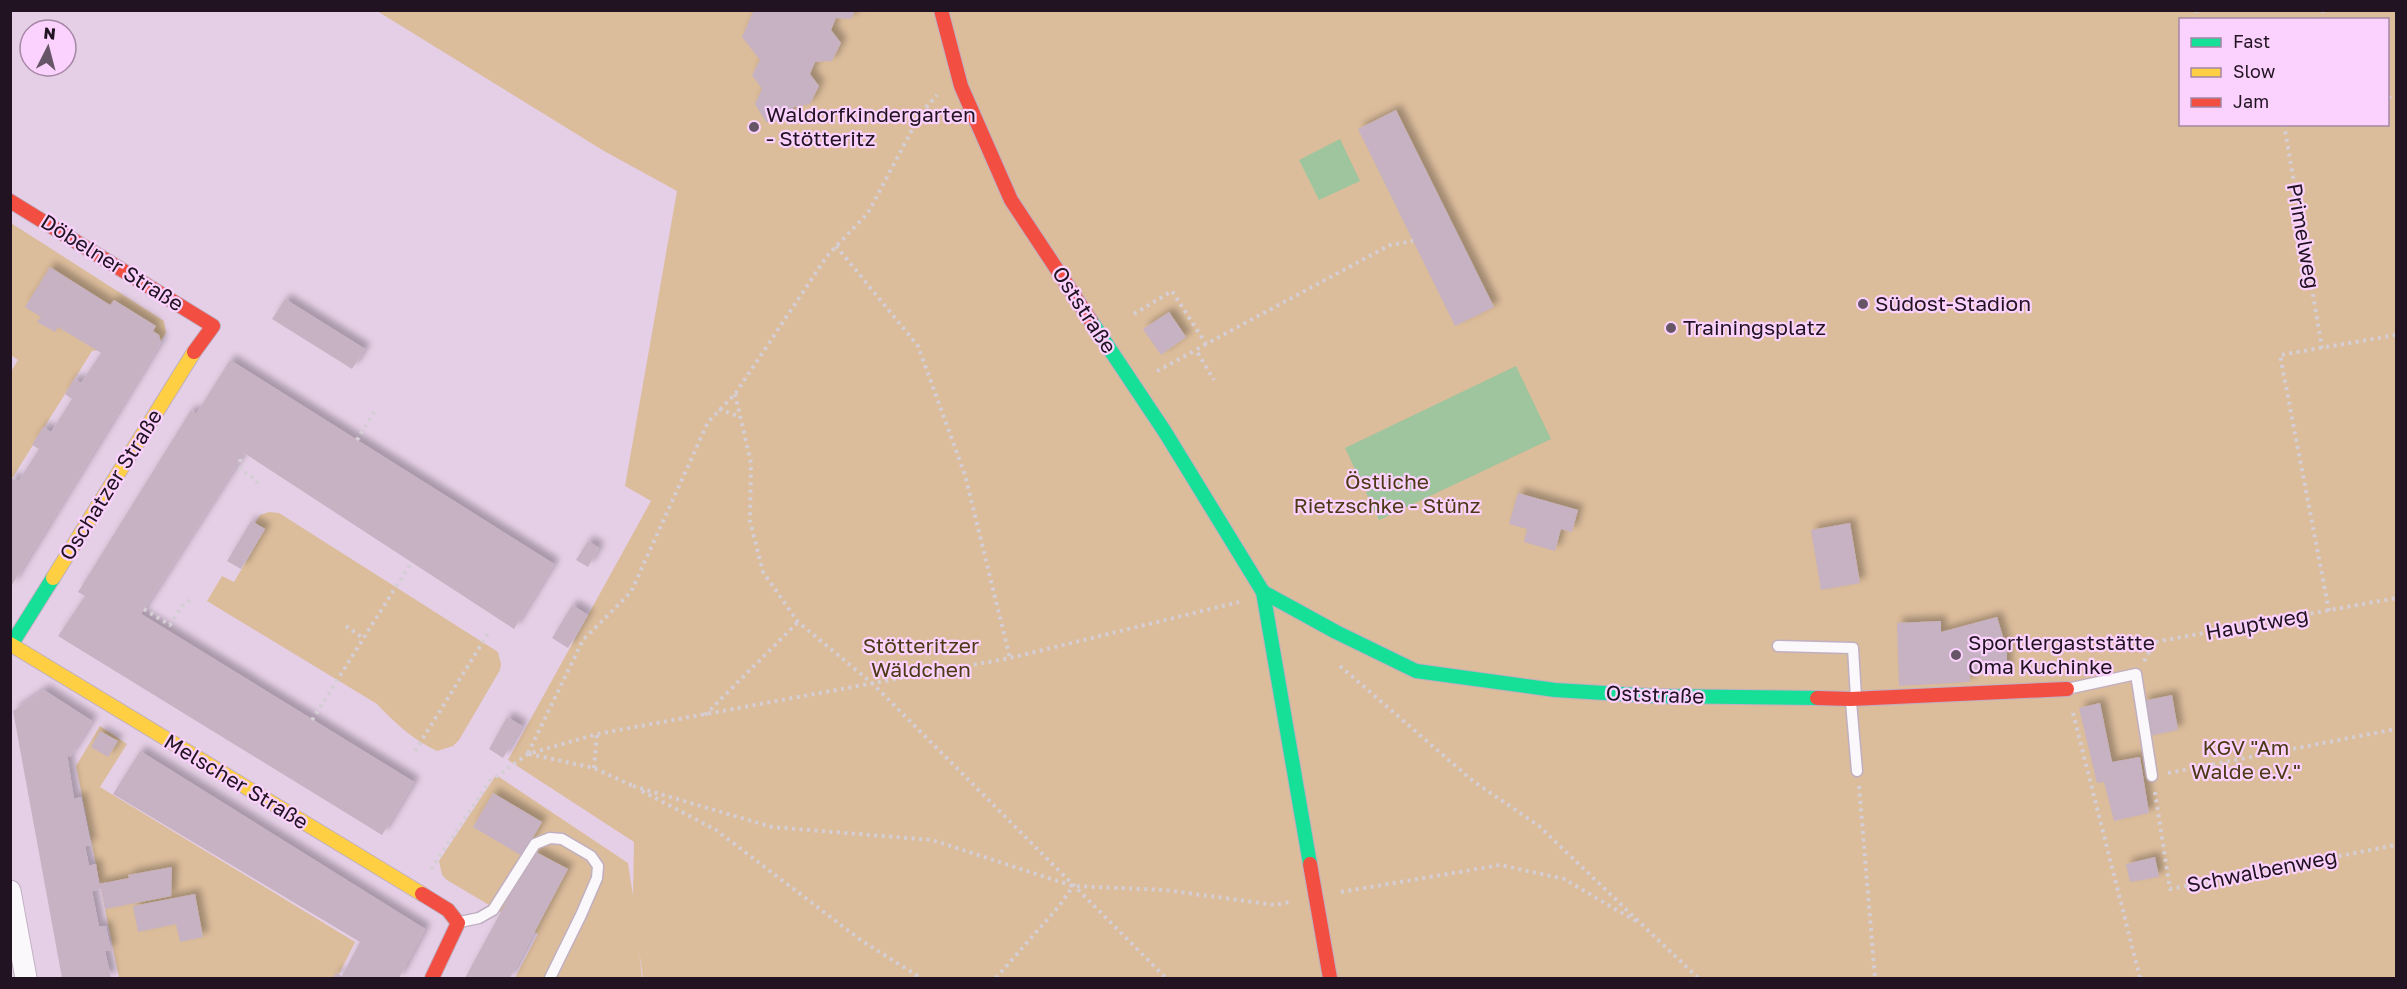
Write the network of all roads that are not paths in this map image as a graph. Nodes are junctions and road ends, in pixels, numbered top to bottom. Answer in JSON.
{"nodes":[{"id":1,"x":941,"y":10,"type":"edge"},
{"id":2,"x":10,"y":201,"type":"edge"},
{"id":3,"x":213,"y":326,"type":"joint"},
{"id":4,"x":1263,"y":592,"type":"junction"},
{"id":5,"x":11,"y":644,"type":"edge"},
{"id":6,"x":1778,"y":646,"type":"dead end"},
{"id":7,"x":2067,"y":689,"type":"joint"},
{"id":8,"x":1854,"y":698,"type":"junction"},
{"id":9,"x":1857,"y":771,"type":"road end"},
{"id":10,"x":2152,"y":776,"type":"road end"},
{"id":11,"x":10,"y":891,"type":"edge"},
{"id":12,"x":458,"y":923,"type":"junction"},
{"id":13,"x":26,"y":978,"type":"edge"},
{"id":14,"x":432,"y":978,"type":"edge"},
{"id":15,"x":550,"y":978,"type":"edge"},
{"id":16,"x":1330,"y":978,"type":"edge"}],
"edges":[{"from":1,"to":4,"type":"street","name":"Oststraße"},
{"from":2,"to":3,"type":"street","name":"Döbelner Straße"},
{"from":3,"to":5,"type":"street","name":"Oschatzer Straße"},
{"from":4,"to":8,"type":"street","name":"Oststraße"},
{"from":4,"to":16,"type":"street","name":"Oststraße"},
{"from":5,"to":12,"type":"street","name":"Melscher Straße"},
{"from":6,"to":8,"type":"lane"},
{"from":7,"to":8,"type":"street","name":"Oststraße"},
{"from":7,"to":10,"type":"lane"},
{"from":8,"to":9,"type":"lane"},
{"from":11,"to":13,"type":"street"},
{"from":12,"to":14,"type":"street"},
{"from":12,"to":15,"type":"lane"}]}
